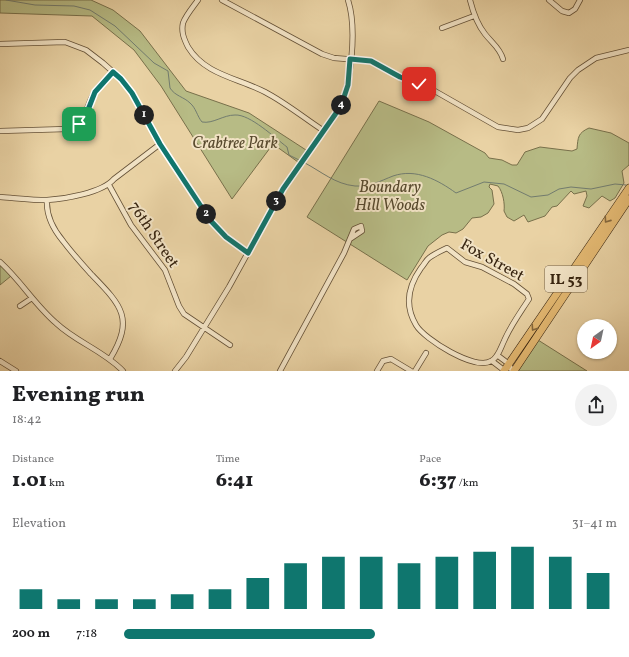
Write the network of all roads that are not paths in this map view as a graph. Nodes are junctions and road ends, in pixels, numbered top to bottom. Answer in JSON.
{"nodes":[{"id":1,"x":198,"y":0,"type":"edge"},
{"id":2,"x":222,"y":0,"type":"edge"},
{"id":3,"x":348,"y":0,"type":"edge"},
{"id":4,"x":470,"y":0,"type":"edge"},
{"id":5,"x":549,"y":0,"type":"edge"},
{"id":6,"x":580,"y":0,"type":"edge"},
{"id":7,"x":474,"y":16,"type":"junction"},
{"id":8,"x":442,"y":28,"type":"dead end"},
{"id":9,"x":0,"y":44,"type":"edge"},
{"id":10,"x":629,"y":50,"type":"edge"},
{"id":11,"x":350,"y":59,"type":"junction"},
{"id":12,"x":503,"y":59,"type":"dead end"},
{"id":13,"x":113,"y":72,"type":"junction"},
{"id":14,"x":0,"y":131,"type":"edge"},
{"id":15,"x":324,"y":131,"type":"junction"},
{"id":16,"x":160,"y":144,"type":"junction"},
{"id":17,"x":109,"y":185,"type":"junction"},
{"id":18,"x":629,"y":188,"type":"edge"},
{"id":19,"x":0,"y":197,"type":"edge"},
{"id":20,"x":629,"y":199,"type":"edge"},
{"id":21,"x":47,"y":200,"type":"junction"},
{"id":22,"x":350,"y":239,"type":"dead end"},
{"id":23,"x":248,"y":253,"type":"junction"},
{"id":24,"x":0,"y":262,"type":"edge"},
{"id":25,"x":32,"y":298,"type":"junction"},
{"id":26,"x":20,"y":306,"type":"dead end"},
{"id":27,"x":204,"y":328,"type":"junction"},
{"id":28,"x":230,"y":345,"type":"dead end"},
{"id":29,"x":426,"y":352,"type":"dead end"},
{"id":30,"x":498,"y":355,"type":"junction"},
{"id":31,"x":110,"y":360,"type":"junction"},
{"id":32,"x":0,"y":361,"type":"edge"},
{"id":33,"x":492,"y":361,"type":"junction"},
{"id":34,"x":506,"y":369,"type":"edge"},
{"id":35,"x":16,"y":371,"type":"edge"},
{"id":36,"x":123,"y":371,"type":"edge"},
{"id":37,"x":175,"y":371,"type":"edge"},
{"id":38,"x":280,"y":371,"type":"edge"},
{"id":39,"x":377,"y":371,"type":"edge"},
{"id":40,"x":411,"y":371,"type":"edge"},
{"id":41,"x":415,"y":371,"type":"edge"},
{"id":42,"x":513,"y":371,"type":"edge"}],
"edges":[{"from":1,"to":15,"type":"street"},
{"from":2,"to":11,"type":"street"},
{"from":3,"to":11,"type":"street"},
{"from":4,"to":7,"type":"street"},
{"from":5,"to":6,"type":"street"},
{"from":7,"to":8,"type":"street"},
{"from":7,"to":12,"type":"street"},
{"from":9,"to":13,"type":"street"},
{"from":10,"to":11,"type":"street"},
{"from":11,"to":15,"type":"street"},
{"from":13,"to":14,"type":"street"},
{"from":13,"to":16,"type":"street"},
{"from":15,"to":23,"type":"street"},
{"from":16,"to":17,"type":"street"},
{"from":16,"to":23,"type":"street"},
{"from":17,"to":21,"type":"street"},
{"from":17,"to":27,"type":"street","name":"76th Street"},
{"from":18,"to":34,"type":"main road","number":"IL 53","one_way":true},
{"from":19,"to":21,"type":"street"},
{"from":20,"to":42,"type":"main road","number":"IL 53"},
{"from":21,"to":31,"type":"street"},
{"from":22,"to":38,"type":"street"},
{"from":23,"to":27,"type":"street"},
{"from":24,"to":25,"type":"street"},
{"from":25,"to":26,"type":"street"},
{"from":25,"to":31,"type":"street"},
{"from":27,"to":28,"type":"street","name":"76th Street"},
{"from":27,"to":37,"type":"street"},
{"from":29,"to":41,"type":"street"},
{"from":30,"to":33,"type":"street"},
{"from":30,"to":33,"type":"street","name":"Fox Street"},
{"from":30,"to":34,"type":"street"},
{"from":31,"to":36,"type":"street"},
{"from":32,"to":35,"type":"street"},
{"from":33,"to":34,"type":"street"},
{"from":34,"to":42,"type":"street","number":"IL 53"},
{"from":39,"to":40,"type":"street"}]}
